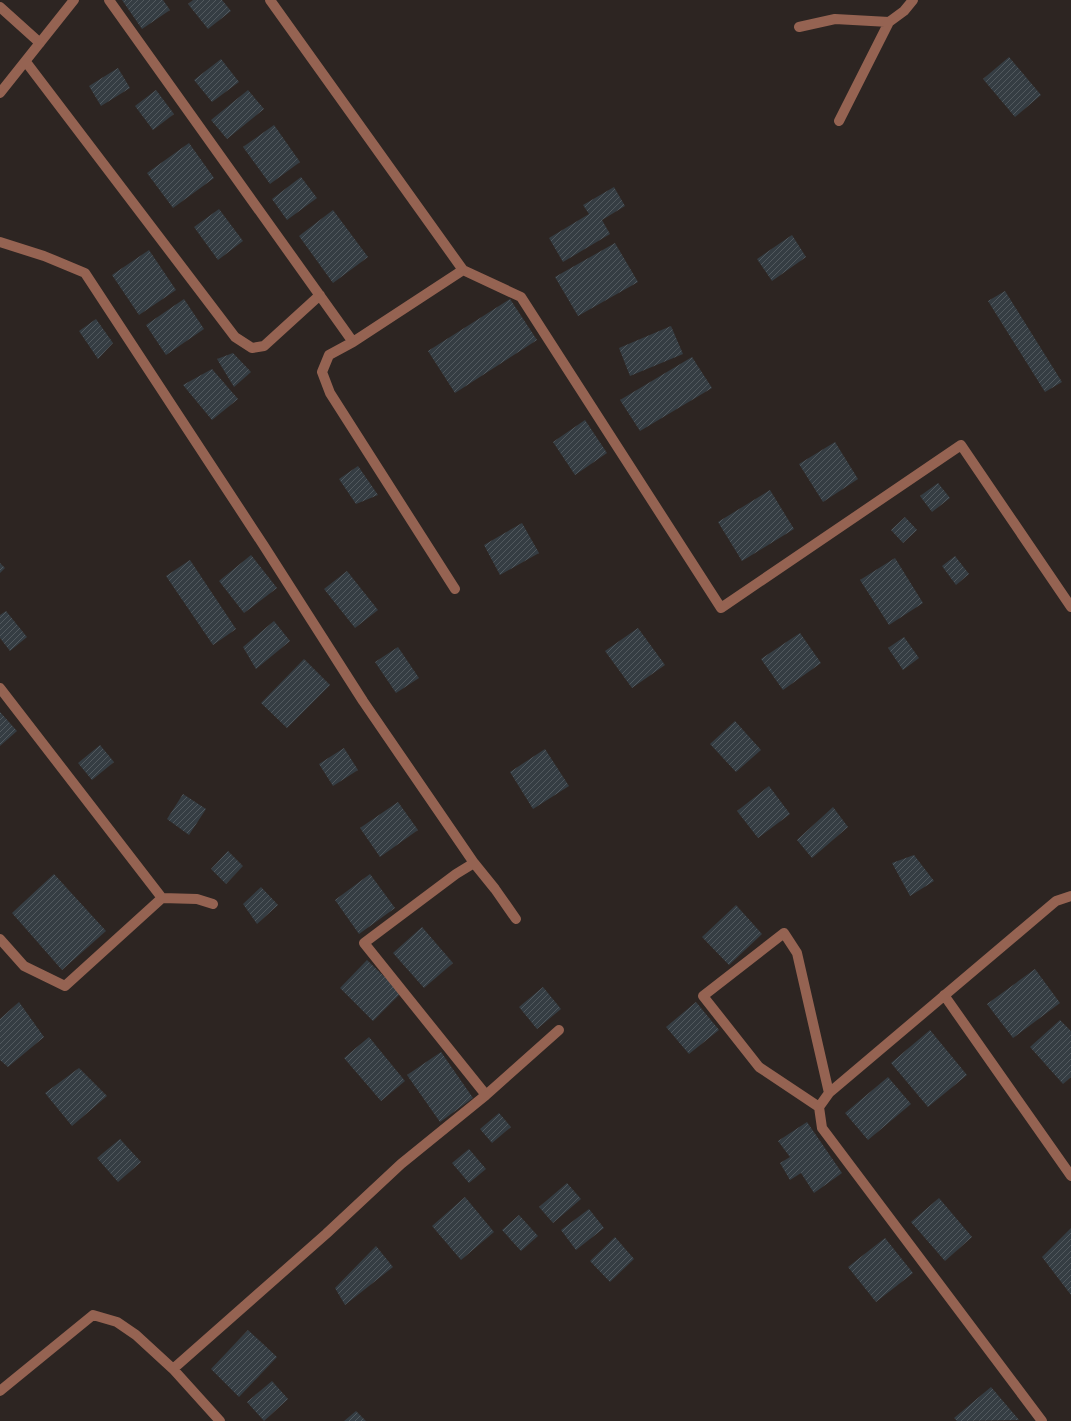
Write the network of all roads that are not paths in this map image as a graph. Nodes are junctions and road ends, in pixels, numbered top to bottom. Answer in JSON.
{"nodes":[{"id":1,"x":74,"y":0,"type":"edge"},
{"id":2,"x":109,"y":0,"type":"edge"},
{"id":3,"x":270,"y":0,"type":"edge"},
{"id":4,"x":913,"y":0,"type":"edge"},
{"id":5,"x":0,"y":7,"type":"edge"},
{"id":6,"x":889,"y":22,"type":"junction"},
{"id":7,"x":799,"y":27,"type":"dead end"},
{"id":8,"x":40,"y":43,"type":"junction"},
{"id":9,"x":26,"y":62,"type":"junction"},
{"id":10,"x":0,"y":93,"type":"edge"},
{"id":11,"x":839,"y":121,"type":"dead end"},
{"id":12,"x":0,"y":242,"type":"edge"},
{"id":13,"x":463,"y":270,"type":"junction"},
{"id":14,"x":320,"y":295,"type":"junction"},
{"id":15,"x":353,"y":342,"type":"junction"},
{"id":16,"x":455,"y":589,"type":"dead end"},
{"id":17,"x":1071,"y":607,"type":"edge"},
{"id":18,"x":0,"y":688,"type":"edge"},
{"id":19,"x":474,"y":863,"type":"junction"},
{"id":20,"x":1071,"y":896,"type":"edge"},
{"id":21,"x":162,"y":898,"type":"junction"},
{"id":22,"x":213,"y":904,"type":"dead end"},
{"id":23,"x":516,"y":919,"type":"dead end"},
{"id":24,"x":0,"y":939,"type":"edge"},
{"id":25,"x":944,"y":995,"type":"junction"},
{"id":26,"x":559,"y":1030,"type":"dead end"},
{"id":27,"x":829,"y":1093,"type":"junction"},
{"id":28,"x":486,"y":1095,"type":"junction"},
{"id":29,"x":819,"y":1107,"type":"junction"},
{"id":30,"x":1071,"y":1176,"type":"edge"},
{"id":31,"x":173,"y":1369,"type":"junction"},
{"id":32,"x":0,"y":1391,"type":"edge"},
{"id":33,"x":220,"y":1421,"type":"edge"},
{"id":34,"x":1042,"y":1421,"type":"edge"}],
"edges":[{"from":1,"to":8,"type":"street"},
{"from":2,"to":14,"type":"street"},
{"from":3,"to":13,"type":"street"},
{"from":4,"to":6,"type":"street"},
{"from":5,"to":8,"type":"street"},
{"from":6,"to":7,"type":"street"},
{"from":6,"to":11,"type":"street"},
{"from":8,"to":9,"type":"street"},
{"from":9,"to":10,"type":"street"},
{"from":9,"to":14,"type":"street"},
{"from":12,"to":19,"type":"street"},
{"from":13,"to":15,"type":"street"},
{"from":13,"to":17,"type":"street"},
{"from":14,"to":15,"type":"street"},
{"from":15,"to":16,"type":"street"},
{"from":18,"to":21,"type":"street"},
{"from":19,"to":23,"type":"street"},
{"from":19,"to":28,"type":"street"},
{"from":20,"to":25,"type":"street"},
{"from":21,"to":22,"type":"street"},
{"from":21,"to":24,"type":"street"},
{"from":25,"to":27,"type":"street"},
{"from":25,"to":30,"type":"street"},
{"from":26,"to":28,"type":"street"},
{"from":27,"to":29,"type":"street"},
{"from":27,"to":29,"type":"street"},
{"from":28,"to":31,"type":"street"},
{"from":29,"to":34,"type":"street"},
{"from":31,"to":32,"type":"street"},
{"from":31,"to":33,"type":"street"}]}
